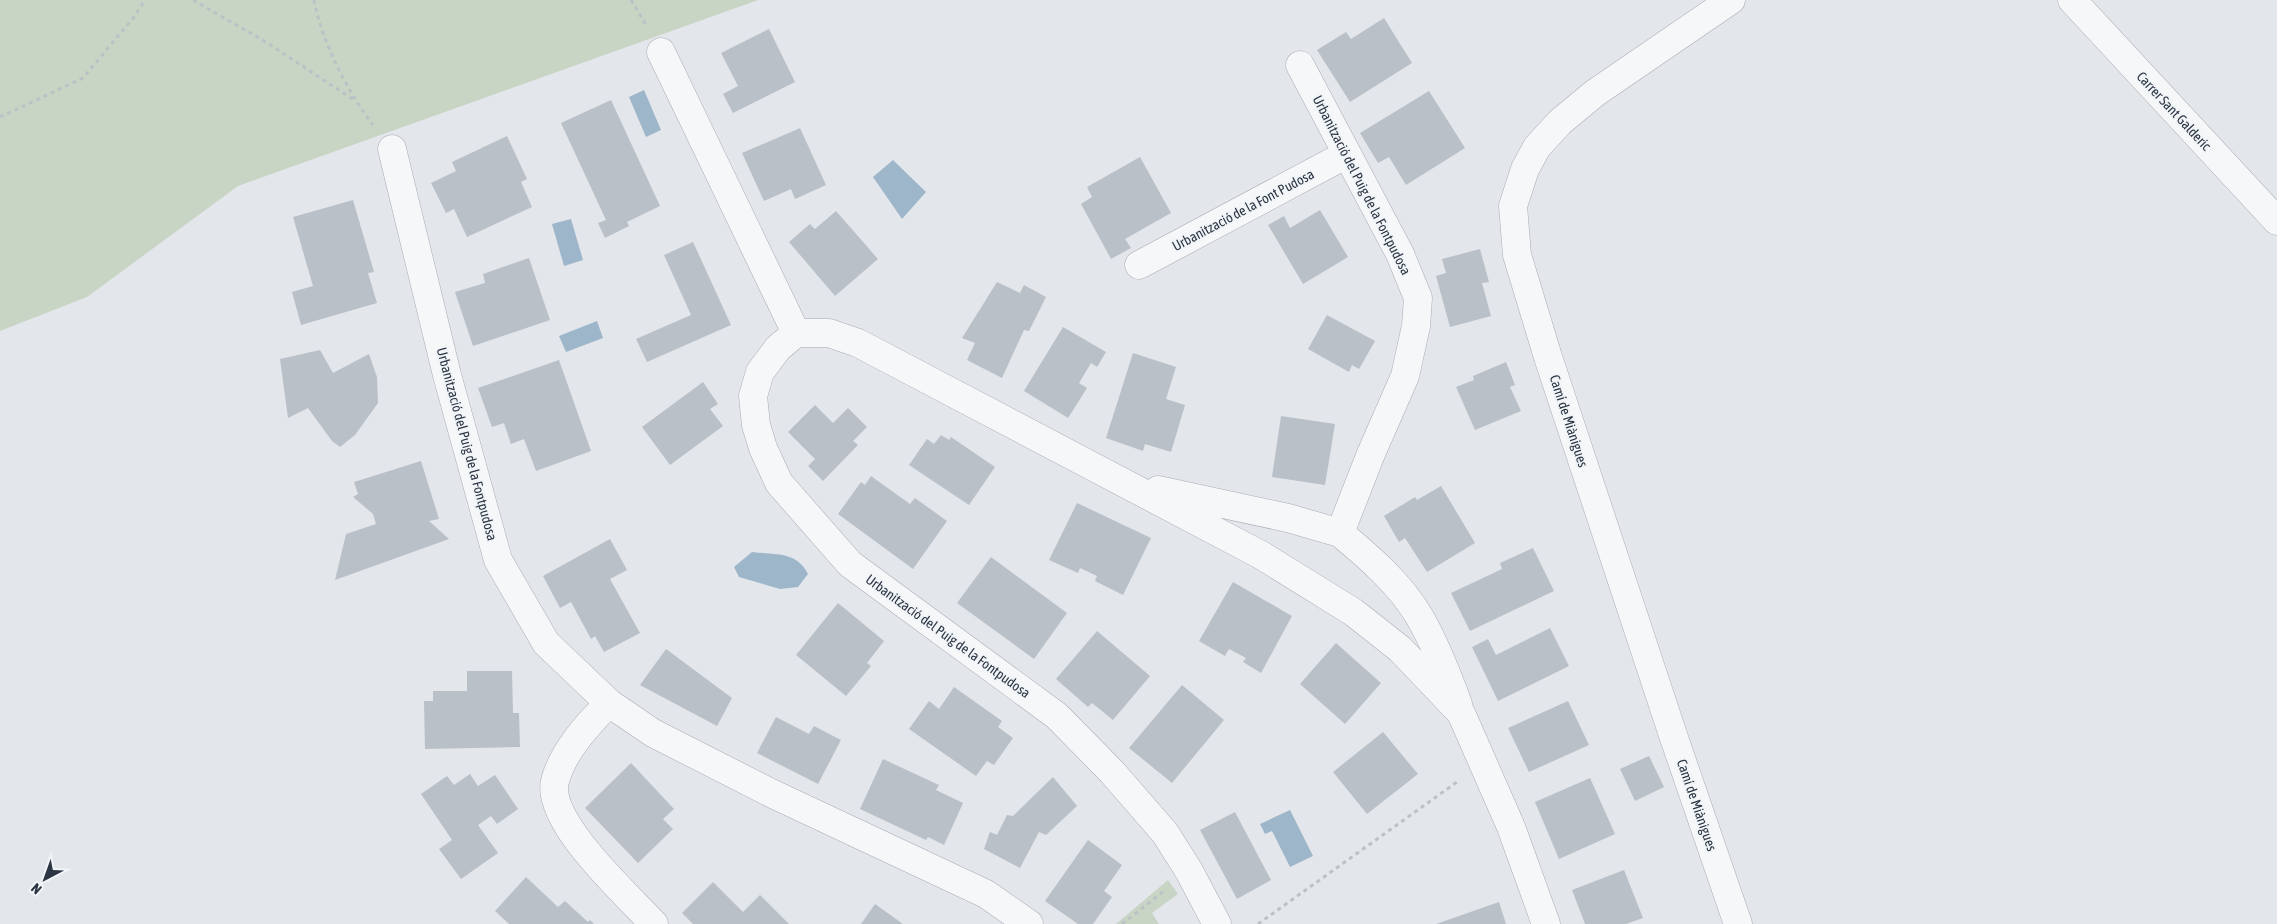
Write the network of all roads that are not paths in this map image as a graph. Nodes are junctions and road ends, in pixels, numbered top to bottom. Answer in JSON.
{"nodes":[{"id":1,"x":1731,"y":0,"type":"edge"},
{"id":2,"x":2072,"y":0,"type":"edge"},
{"id":3,"x":661,"y":52,"type":"dead end"},
{"id":4,"x":1300,"y":65,"type":"dead end"},
{"id":5,"x":392,"y":149,"type":"road end"},
{"id":6,"x":1347,"y":154,"type":"junction"},
{"id":7,"x":2277,"y":221,"type":"edge"},
{"id":8,"x":1139,"y":265,"type":"dead end"},
{"id":9,"x":796,"y":333,"type":"junction"},
{"id":10,"x":1125,"y":482,"type":"junction"},
{"id":11,"x":1340,"y":533,"type":"junction"},
{"id":12,"x":609,"y":703,"type":"junction"},
{"id":13,"x":1461,"y":713,"type":"junction"},
{"id":14,"x":654,"y":924,"type":"edge"},
{"id":15,"x":1029,"y":924,"type":"edge"},
{"id":16,"x":1217,"y":924,"type":"edge"},
{"id":17,"x":1546,"y":924,"type":"edge"},
{"id":18,"x":1738,"y":924,"type":"edge"}],
"edges":[{"from":1,"to":18,"type":"street","name":"Camí de Miànigues"},
{"from":2,"to":7,"type":"street","name":"Carrer Sant Galderic"},
{"from":3,"to":9,"type":"street"},
{"from":4,"to":6,"type":"street","name":"Urbanització del Puig de la Fontpudosa"},
{"from":5,"to":12,"type":"street","name":"Urbanització del Puig de la Fontpudosa"},
{"from":6,"to":8,"type":"street","name":"Urbanització de la Font Pudosa"},
{"from":6,"to":11,"type":"street","name":"Urbanització del Puig de la Fontpudosa"},
{"from":9,"to":10,"type":"street"},
{"from":9,"to":16,"type":"street","name":"Urbanització del Puig de la Fontpudosa"},
{"from":10,"to":11,"type":"street"},
{"from":10,"to":13,"type":"street"},
{"from":11,"to":13,"type":"street"},
{"from":12,"to":14,"type":"street"},
{"from":12,"to":15,"type":"street","name":"Urbanització del Puig de la Fontpudosa"},
{"from":13,"to":17,"type":"street"}]}
